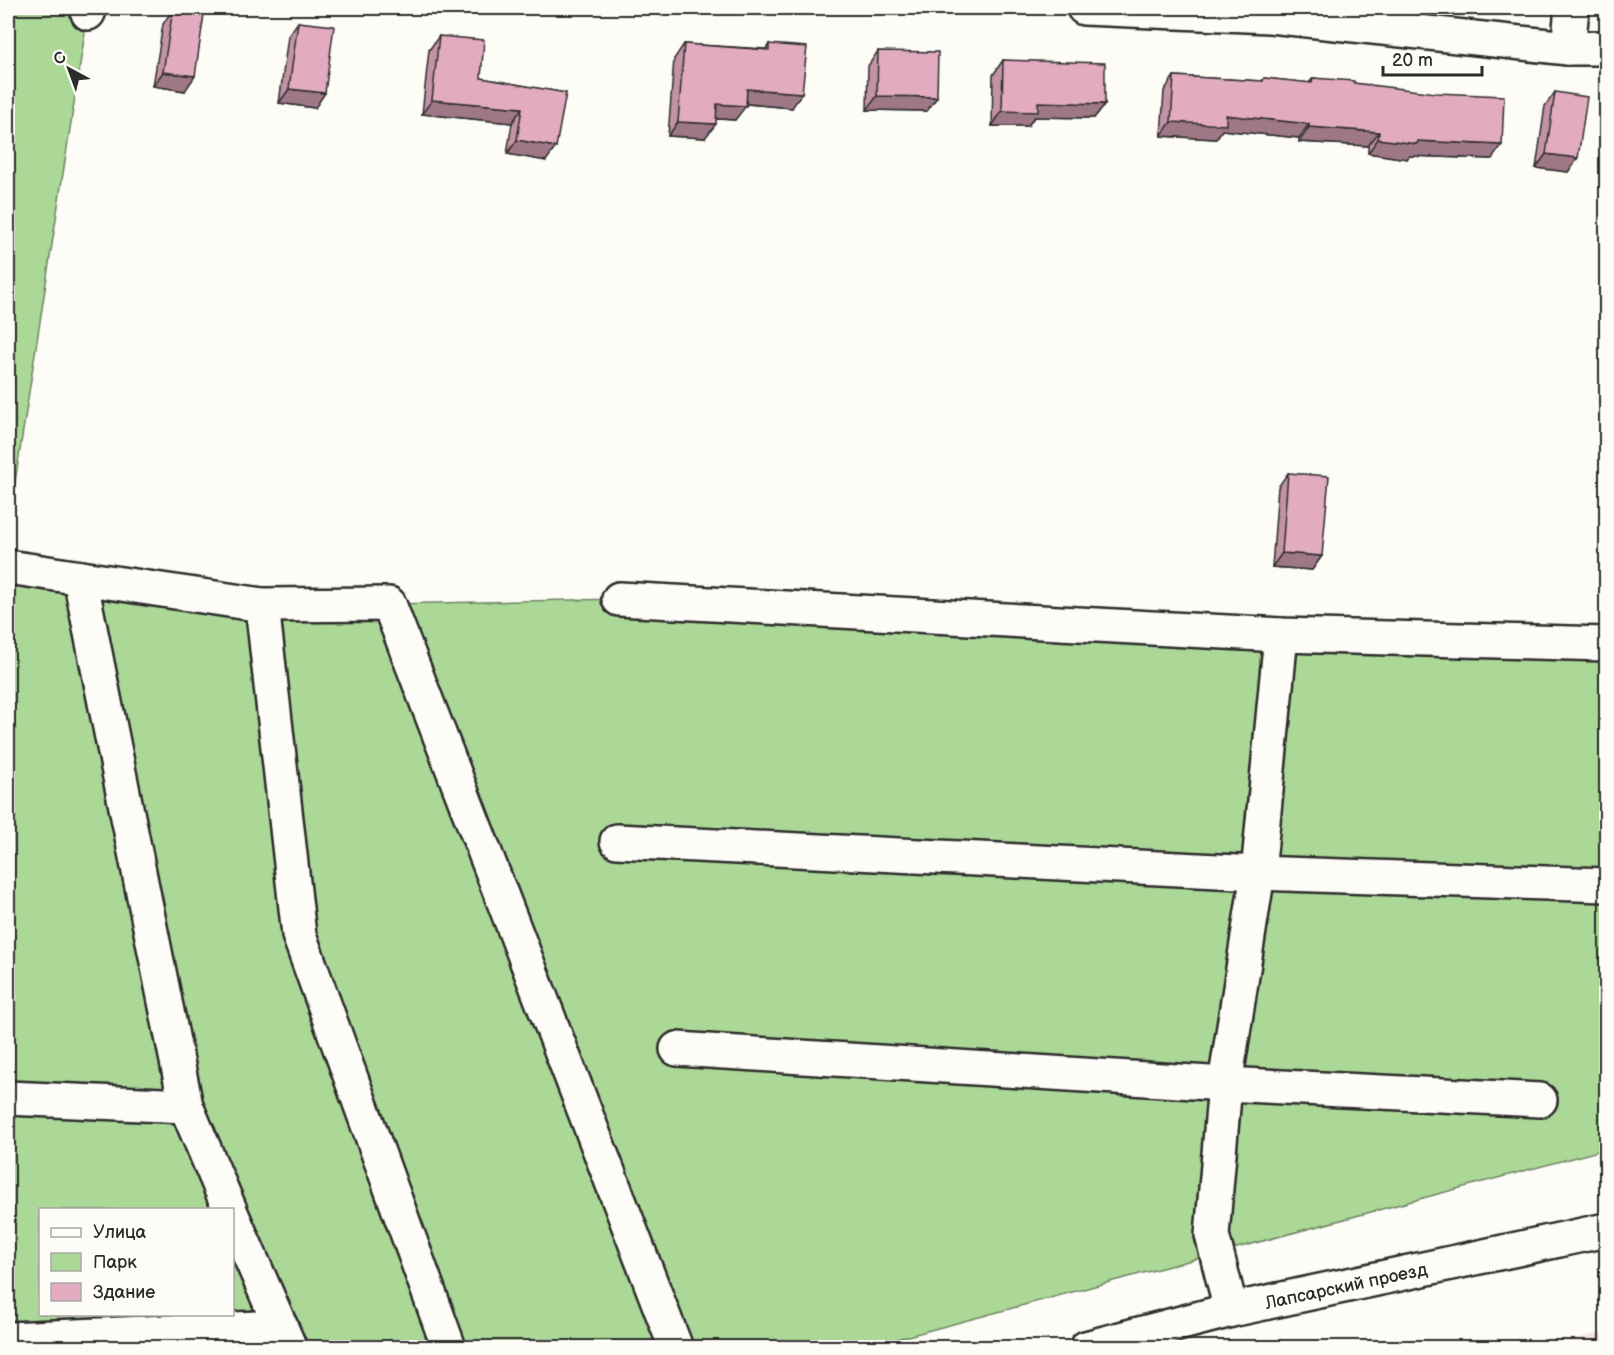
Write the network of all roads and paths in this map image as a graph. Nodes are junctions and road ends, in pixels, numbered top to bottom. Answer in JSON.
{"nodes":[{"id":1,"x":1083,"y":8,"type":"edge"},
{"id":2,"x":1572,"y":8,"type":"edge"},
{"id":3,"x":1568,"y":48,"type":"junction"},
{"id":4,"x":1606,"y":48,"type":"edge"},
{"id":5,"x":8,"y":567,"type":"edge"},
{"id":6,"x":80,"y":578,"type":"junction"},
{"id":7,"x":619,"y":599,"type":"dead end"},
{"id":8,"x":262,"y":605,"type":"junction"},
{"id":9,"x":1281,"y":635,"type":"junction"},
{"id":10,"x":1606,"y":644,"type":"edge"},
{"id":11,"x":617,"y":841,"type":"dead end"},
{"id":12,"x":1258,"y":873,"type":"junction"},
{"id":13,"x":1606,"y":885,"type":"edge"},
{"id":14,"x":677,"y":1049,"type":"dead end"},
{"id":15,"x":1225,"y":1084,"type":"junction"},
{"id":16,"x":8,"y":1098,"type":"edge"},
{"id":17,"x":1540,"y":1100,"type":"dead end"},
{"id":18,"x":186,"y":1106,"type":"junction"},
{"id":19,"x":230,"y":1208,"type":"edge"},
{"id":20,"x":234,"y":1220,"type":"edge"},
{"id":21,"x":1606,"y":1230,"type":"edge"},
{"id":22,"x":1231,"y":1310,"type":"junction"},
{"id":23,"x":285,"y":1337,"type":"edge"},
{"id":24,"x":8,"y":1339,"type":"edge"},
{"id":25,"x":449,"y":1347,"type":"edge"},
{"id":26,"x":676,"y":1347,"type":"edge"},
{"id":27,"x":1086,"y":1347,"type":"edge"}],
"edges":[{"from":1,"to":3,"type":"street"},
{"from":2,"to":3,"type":"street"},
{"from":3,"to":4,"type":"street"},
{"from":5,"to":6,"type":"street"},
{"from":6,"to":8,"type":"street"},
{"from":6,"to":18,"type":"street"},
{"from":7,"to":9,"type":"street"},
{"from":8,"to":25,"type":"street"},
{"from":8,"to":26,"type":"street"},
{"from":9,"to":10,"type":"street"},
{"from":9,"to":12,"type":"street"},
{"from":11,"to":12,"type":"street"},
{"from":12,"to":13,"type":"street"},
{"from":12,"to":15,"type":"street"},
{"from":14,"to":15,"type":"street"},
{"from":15,"to":17,"type":"street"},
{"from":15,"to":22,"type":"street"},
{"from":16,"to":18,"type":"street"},
{"from":18,"to":19,"type":"street"},
{"from":20,"to":23,"type":"street"},
{"from":21,"to":22,"type":"street","name":"Лапсарский проезд"},
{"from":22,"to":27,"type":"street","name":"Лапсарский проезд"},
{"from":23,"to":24,"type":"street"}]}
